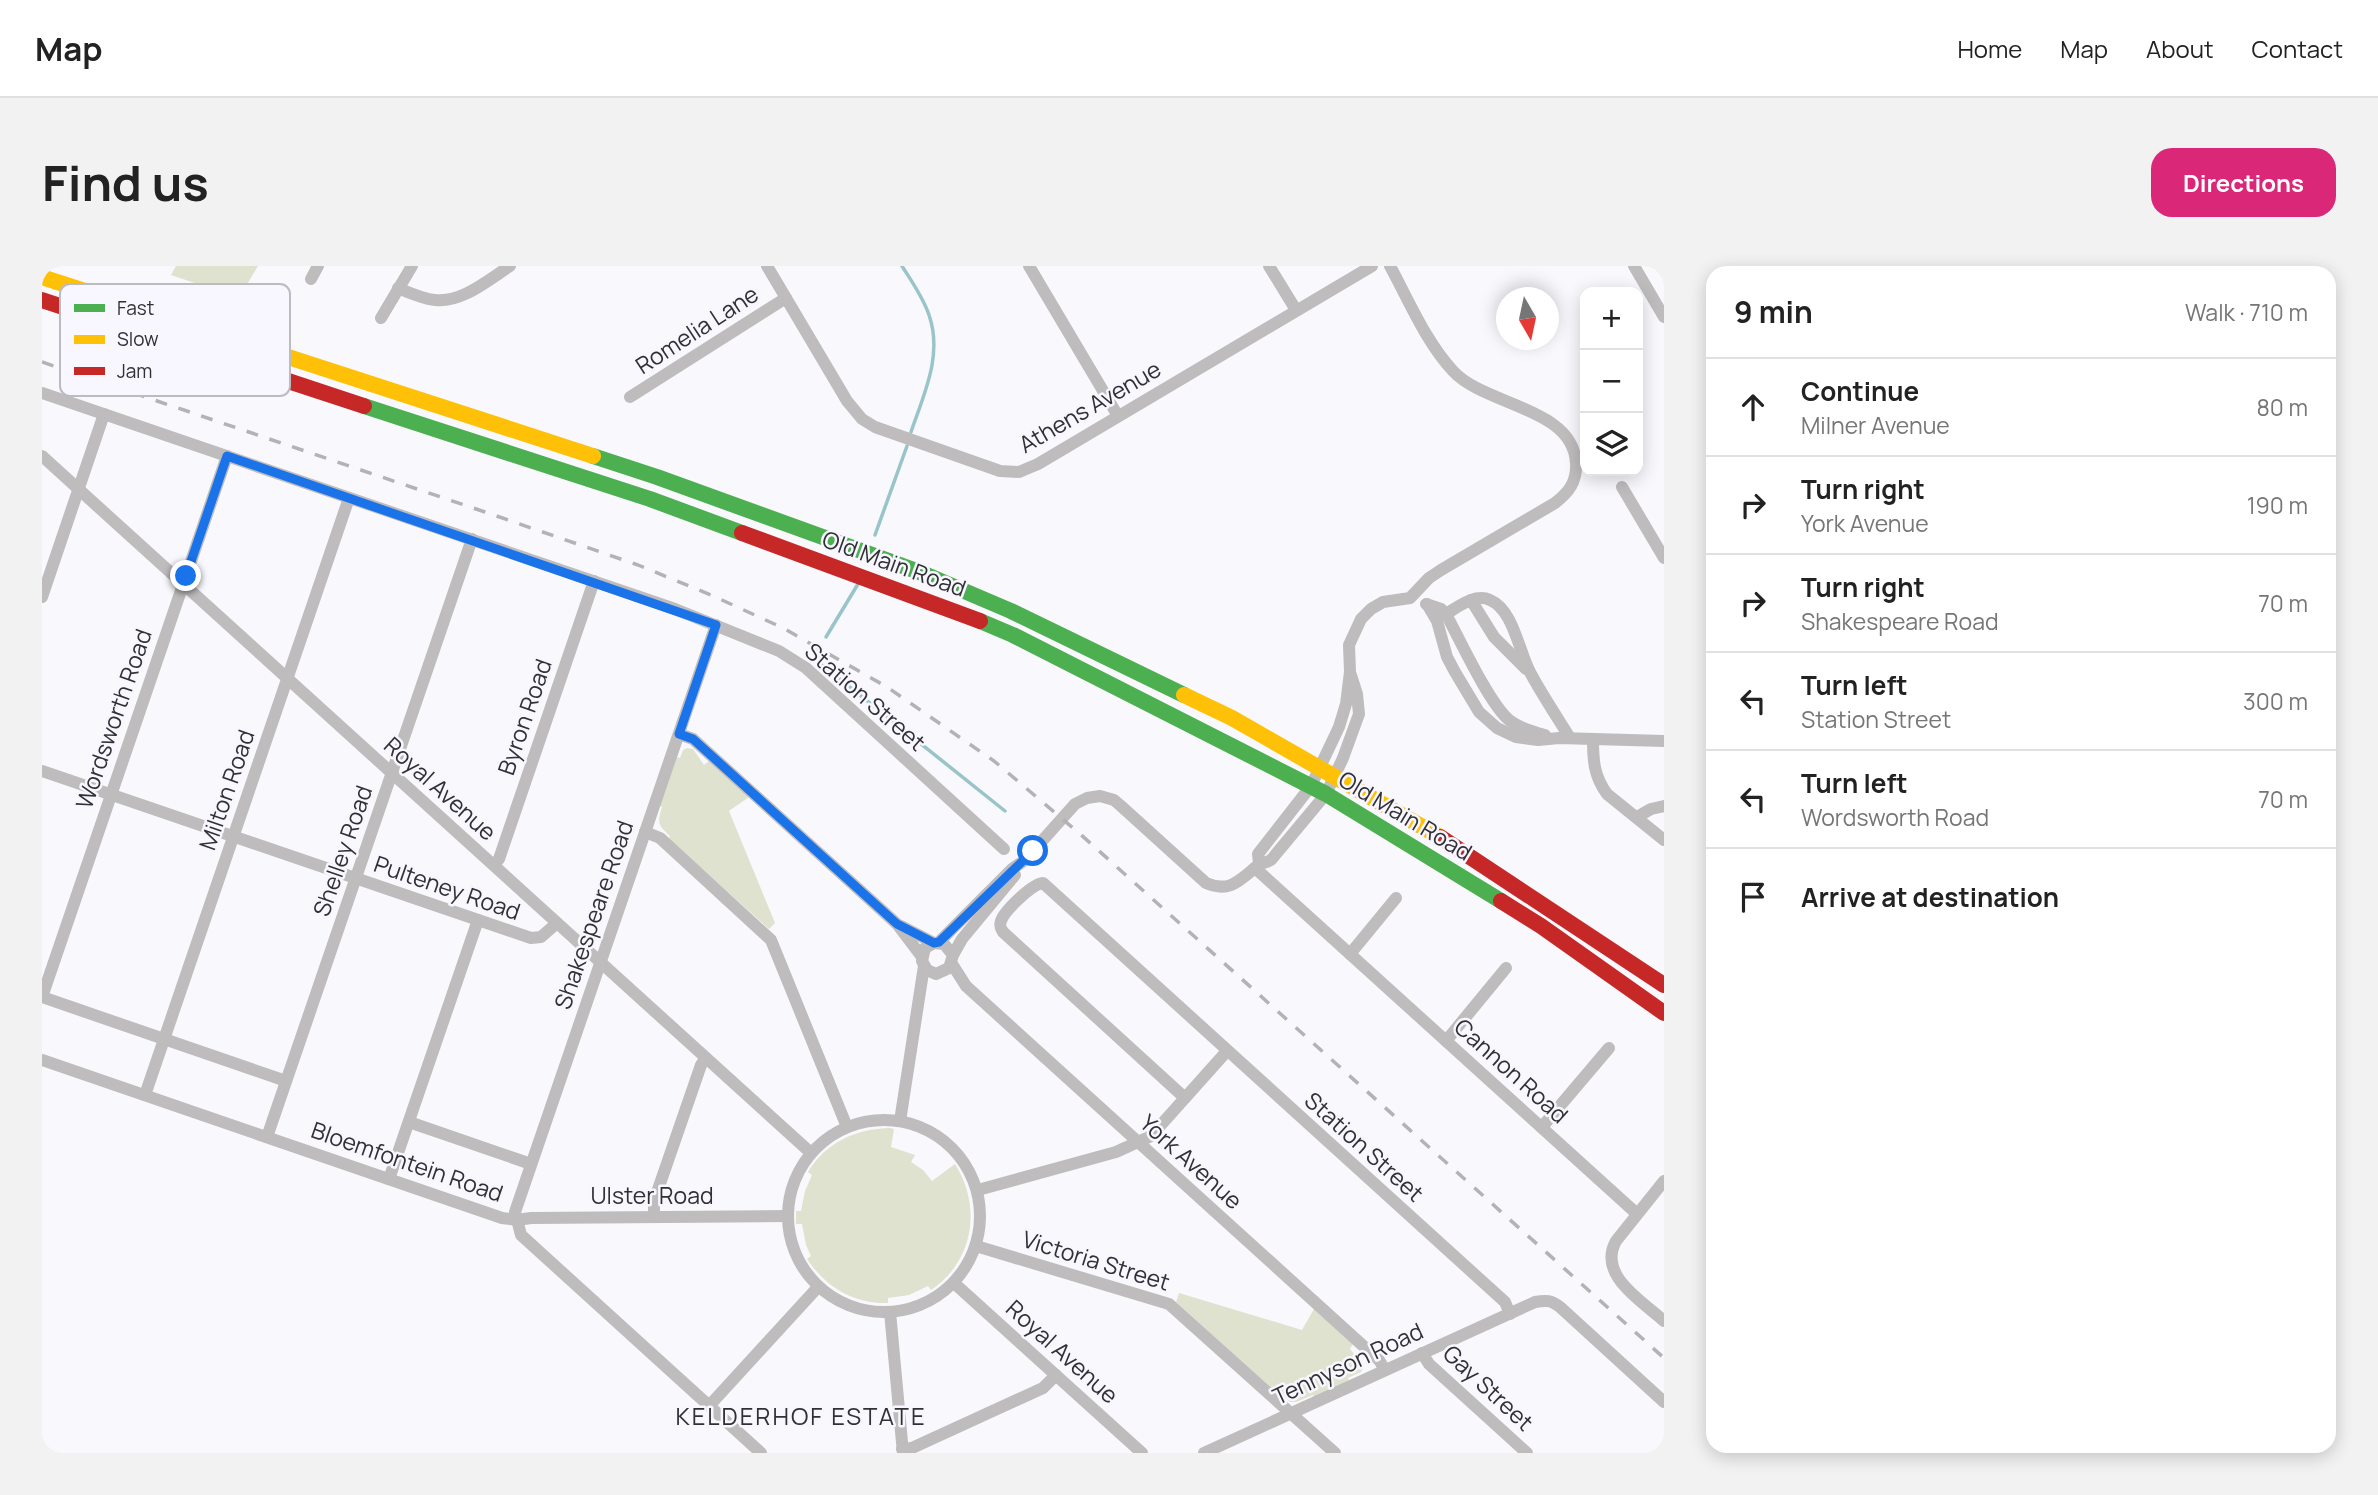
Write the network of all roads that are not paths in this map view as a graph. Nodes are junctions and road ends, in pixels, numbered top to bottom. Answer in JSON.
{"nodes":[{"id":1,"x":318,"y":266,"type":"edge"},
{"id":2,"x":412,"y":266,"type":"edge"},
{"id":3,"x":510,"y":266,"type":"edge"},
{"id":4,"x":767,"y":266,"type":"edge"},
{"id":5,"x":1029,"y":266,"type":"edge"},
{"id":6,"x":1269,"y":266,"type":"edge"},
{"id":7,"x":1372,"y":266,"type":"edge"},
{"id":8,"x":1390,"y":266,"type":"edge"},
{"id":9,"x":1634,"y":266,"type":"edge"},
{"id":10,"x":42,"y":277,"type":"edge"},
{"id":11,"x":311,"y":279,"type":"dead end"},
{"id":12,"x":64,"y":284,"type":"edge"},
{"id":13,"x":398,"y":288,"type":"junction"},
{"id":14,"x":786,"y":298,"type":"junction"},
{"id":15,"x":42,"y":300,"type":"edge"},
{"id":16,"x":60,"y":306,"type":"edge"},
{"id":17,"x":1296,"y":310,"type":"junction"},
{"id":18,"x":1664,"y":317,"type":"edge"},
{"id":19,"x":380,"y":318,"type":"dead end"},
{"id":20,"x":290,"y":358,"type":"edge"},
{"id":21,"x":290,"y":381,"type":"edge"},
{"id":22,"x":42,"y":393,"type":"edge"},
{"id":23,"x":630,"y":397,"type":"dead end"},
{"id":24,"x":104,"y":414,"type":"junction"},
{"id":25,"x":1118,"y":416,"type":"junction"},
{"id":26,"x":42,"y":456,"type":"edge"},
{"id":27,"x":227,"y":456,"type":"junction"},
{"id":28,"x":1622,"y":487,"type":"dead end"},
{"id":29,"x":79,"y":489,"type":"junction"},
{"id":30,"x":349,"y":498,"type":"junction"},
{"id":31,"x":472,"y":539,"type":"junction"},
{"id":32,"x":1664,"y":558,"type":"edge"},
{"id":33,"x":594,"y":581,"type":"junction"},
{"id":34,"x":183,"y":584,"type":"junction"},
{"id":35,"x":42,"y":597,"type":"edge"},
{"id":36,"x":1410,"y":598,"type":"junction"},
{"id":37,"x":1471,"y":600,"type":"junction"},
{"id":38,"x":1427,"y":604,"type":"junction"},
{"id":39,"x":1446,"y":614,"type":"junction"},
{"id":40,"x":716,"y":625,"type":"junction"},
{"id":41,"x":1529,"y":671,"type":"junction"},
{"id":42,"x":287,"y":679,"type":"junction"},
{"id":43,"x":679,"y":734,"type":"junction"},
{"id":44,"x":1564,"y":738,"type":"junction"},
{"id":45,"x":1593,"y":739,"type":"junction"},
{"id":46,"x":1664,"y":741,"type":"edge"},
{"id":47,"x":42,"y":771,"type":"edge"},
{"id":48,"x":1327,"y":772,"type":"junction"},
{"id":49,"x":391,"y":773,"type":"junction"},
{"id":50,"x":1311,"y":786,"type":"junction"},
{"id":51,"x":1326,"y":794,"type":"junction"},
{"id":52,"x":111,"y":795,"type":"junction"},
{"id":53,"x":1664,"y":806,"type":"edge"},
{"id":54,"x":1637,"y":817,"type":"junction"},
{"id":55,"x":645,"y":832,"type":"junction"},
{"id":56,"x":233,"y":836,"type":"junction"},
{"id":57,"x":1664,"y":840,"type":"edge"},
{"id":58,"x":1004,"y":849,"type":"dead end"},
{"id":59,"x":1025,"y":860,"type":"junction"},
{"id":60,"x":494,"y":865,"type":"junction"},
{"id":61,"x":1257,"y":866,"type":"junction"},
{"id":62,"x":355,"y":878,"type":"junction"},
{"id":63,"x":1396,"y":898,"type":"dead end"},
{"id":64,"x":478,"y":920,"type":"junction"},
{"id":65,"x":557,"y":923,"type":"junction"},
{"id":66,"x":897,"y":924,"type":"junction"},
{"id":67,"x":936,"y":943,"type":"junction"},
{"id":68,"x":1350,"y":954,"type":"junction"},
{"id":69,"x":952,"y":960,"type":"junction"},
{"id":70,"x":923,"y":961,"type":"junction"},
{"id":71,"x":600,"y":962,"type":"junction"},
{"id":72,"x":1506,"y":968,"type":"dead end"},
{"id":73,"x":938,"y":974,"type":"junction"},
{"id":74,"x":1664,"y":985,"type":"edge"},
{"id":75,"x":966,"y":986,"type":"junction"},
{"id":76,"x":42,"y":997,"type":"edge"},
{"id":77,"x":920,"y":1001,"type":"junction"},
{"id":78,"x":1664,"y":1013,"type":"edge"},
{"id":79,"x":164,"y":1039,"type":"junction"},
{"id":80,"x":1446,"y":1041,"type":"junction"},
{"id":81,"x":1609,"y":1048,"type":"dead end"},
{"id":82,"x":1227,"y":1051,"type":"junction"},
{"id":83,"x":706,"y":1058,"type":"junction"},
{"id":84,"x":42,"y":1060,"type":"edge"},
{"id":85,"x":286,"y":1081,"type":"junction"},
{"id":86,"x":145,"y":1096,"type":"junction"},
{"id":87,"x":1185,"y":1098,"type":"junction"},
{"id":88,"x":900,"y":1121,"type":"junction"},
{"id":89,"x":409,"y":1122,"type":"junction"},
{"id":90,"x":847,"y":1127,"type":"junction"},
{"id":91,"x":1542,"y":1128,"type":"junction"},
{"id":92,"x":267,"y":1137,"type":"junction"},
{"id":93,"x":1138,"y":1142,"type":"junction"},
{"id":94,"x":811,"y":1153,"type":"junction"},
{"id":95,"x":531,"y":1164,"type":"junction"},
{"id":96,"x":389,"y":1179,"type":"junction"},
{"id":97,"x":1664,"y":1181,"type":"edge"},
{"id":98,"x":978,"y":1191,"type":"junction"},
{"id":99,"x":1636,"y":1213,"type":"junction"},
{"id":100,"x":788,"y":1216,"type":"junction"},
{"id":101,"x":654,"y":1217,"type":"junction"},
{"id":102,"x":516,"y":1220,"type":"junction"},
{"id":103,"x":976,"y":1246,"type":"junction"},
{"id":104,"x":954,"y":1283,"type":"junction"},
{"id":105,"x":818,"y":1287,"type":"junction"},
{"id":106,"x":890,"y":1312,"type":"junction"},
{"id":107,"x":1510,"y":1314,"type":"junction"},
{"id":108,"x":1664,"y":1321,"type":"edge"},
{"id":109,"x":1422,"y":1353,"type":"junction"},
{"id":110,"x":1385,"y":1370,"type":"junction"},
{"id":111,"x":1056,"y":1376,"type":"junction"},
{"id":112,"x":1664,"y":1402,"type":"edge"},
{"id":113,"x":709,"y":1406,"type":"junction"},
{"id":114,"x":1291,"y":1413,"type":"junction"},
{"id":115,"x":903,"y":1451,"type":"edge"},
{"id":116,"x":761,"y":1453,"type":"edge"},
{"id":117,"x":1142,"y":1453,"type":"edge"},
{"id":118,"x":1204,"y":1453,"type":"edge"},
{"id":119,"x":1335,"y":1453,"type":"edge"},
{"id":120,"x":1527,"y":1453,"type":"edge"}],
"edges":[{"from":1,"to":11,"type":"street"},
{"from":2,"to":13,"type":"street"},
{"from":3,"to":13,"type":"street"},
{"from":4,"to":14,"type":"street","name":"Athens Avenue"},
{"from":5,"to":25,"type":"street"},
{"from":6,"to":17,"type":"street"},
{"from":7,"to":17,"type":"street","name":"Athens Avenue"},
{"from":8,"to":36,"type":"street"},
{"from":9,"to":18,"type":"street"},
{"from":10,"to":12,"type":"main road","name":"Old Main Road"},
{"from":13,"to":19,"type":"street"},
{"from":14,"to":23,"type":"street","name":"Romelia Lane"},
{"from":14,"to":25,"type":"street","name":"Athens Avenue"},
{"from":15,"to":16,"type":"main road","name":"Old Main Road"},
{"from":17,"to":25,"type":"street","name":"Athens Avenue"},
{"from":20,"to":48,"type":"main road","name":"Old Main Road"},
{"from":21,"to":50,"type":"main road","name":"Old Main Road"},
{"from":22,"to":24,"type":"street","name":"Station Street"},
{"from":24,"to":27,"type":"street","name":"Station Street"},
{"from":24,"to":29,"type":"street"},
{"from":26,"to":29,"type":"street","name":"Royal Avenue"},
{"from":27,"to":30,"type":"street","name":"Station Street"},
{"from":27,"to":34,"type":"street","name":"Wordsworth Road"},
{"from":28,"to":32,"type":"street"},
{"from":29,"to":34,"type":"street","name":"Royal Avenue"},
{"from":29,"to":35,"type":"street"},
{"from":30,"to":31,"type":"street","name":"Station Street"},
{"from":30,"to":42,"type":"street","name":"Milton Road"},
{"from":31,"to":33,"type":"street","name":"Station Street"},
{"from":31,"to":49,"type":"street","name":"Shelley Road"},
{"from":33,"to":40,"type":"street","name":"Station Street"},
{"from":33,"to":60,"type":"street","name":"Byron Road"},
{"from":34,"to":42,"type":"street","name":"Royal Avenue"},
{"from":34,"to":52,"type":"street","name":"Wordsworth Road"},
{"from":36,"to":38,"type":"street"},
{"from":36,"to":48,"type":"street"},
{"from":37,"to":39,"type":"street"},
{"from":37,"to":41,"type":"street"},
{"from":37,"to":41,"type":"street"},
{"from":38,"to":39,"type":"street"},
{"from":38,"to":44,"type":"street"},
{"from":39,"to":44,"type":"street"},
{"from":40,"to":43,"type":"street","name":"Shakespeare Road"},
{"from":40,"to":58,"type":"street","name":"Station Street"},
{"from":41,"to":44,"type":"street"},
{"from":42,"to":49,"type":"street","name":"Royal Avenue"},
{"from":42,"to":56,"type":"street","name":"Milton Road"},
{"from":43,"to":55,"type":"street","name":"Shakespeare Road"},
{"from":43,"to":66,"type":"street"},
{"from":44,"to":45,"type":"street"},
{"from":45,"to":46,"type":"street"},
{"from":45,"to":54,"type":"street"},
{"from":47,"to":52,"type":"street","name":"Pulteney Road"},
{"from":48,"to":50,"type":"street"},
{"from":48,"to":51,"type":"street"},
{"from":48,"to":74,"type":"main road","name":"Old Main Road"},
{"from":49,"to":60,"type":"street","name":"Royal Avenue"},
{"from":49,"to":62,"type":"street","name":"Shelley Road"},
{"from":50,"to":51,"type":"main road","name":"Old Main Road"},
{"from":50,"to":61,"type":"street"},
{"from":51,"to":61,"type":"street"},
{"from":51,"to":78,"type":"main road","name":"Old Main Road"},
{"from":52,"to":56,"type":"street","name":"Pulteney Road"},
{"from":52,"to":76,"type":"street","name":"Wordsworth Road"},
{"from":53,"to":54,"type":"street"},
{"from":54,"to":57,"type":"street"},
{"from":55,"to":71,"type":"street","name":"Shakespeare Road"},
{"from":55,"to":90,"type":"street"},
{"from":56,"to":62,"type":"street","name":"Pulteney Road"},
{"from":56,"to":79,"type":"street","name":"Milton Road"},
{"from":59,"to":61,"type":"street"},
{"from":59,"to":67,"type":"street"},
{"from":59,"to":69,"type":"street"},
{"from":60,"to":65,"type":"street","name":"Royal Avenue"},
{"from":61,"to":68,"type":"street","name":"Cannon Road"},
{"from":62,"to":64,"type":"street","name":"Pulteney Road"},
{"from":62,"to":85,"type":"street","name":"Shelley Road"},
{"from":63,"to":68,"type":"street"},
{"from":64,"to":65,"type":"street","name":"Pulteney Road"},
{"from":64,"to":89,"type":"street"},
{"from":65,"to":71,"type":"street","name":"Royal Avenue"},
{"from":66,"to":67,"type":"street"},
{"from":66,"to":70,"type":"street"},
{"from":67,"to":69,"type":"street"},
{"from":67,"to":70,"type":"street"},
{"from":68,"to":80,"type":"street","name":"Cannon Road"},
{"from":69,"to":73,"type":"street"},
{"from":69,"to":75,"type":"street","name":"York Avenue"},
{"from":70,"to":73,"type":"street"},
{"from":70,"to":77,"type":"street"},
{"from":71,"to":83,"type":"street","name":"Royal Avenue"},
{"from":71,"to":95,"type":"street","name":"Shakespeare Road"},
{"from":72,"to":80,"type":"street"},
{"from":73,"to":75,"type":"street","name":"York Avenue"},
{"from":73,"to":77,"type":"street"},
{"from":75,"to":93,"type":"street","name":"York Avenue"},
{"from":76,"to":79,"type":"street"},
{"from":77,"to":88,"type":"street"},
{"from":79,"to":85,"type":"street"},
{"from":79,"to":86,"type":"street","name":"Milton Road"},
{"from":80,"to":91,"type":"street","name":"Cannon Road"},
{"from":81,"to":91,"type":"street"},
{"from":82,"to":87,"type":"street"},
{"from":82,"to":87,"type":"street","name":"Station Street"},
{"from":82,"to":107,"type":"street","name":"Station Street"},
{"from":83,"to":94,"type":"street","name":"Royal Avenue"},
{"from":83,"to":101,"type":"street"},
{"from":84,"to":86,"type":"street","name":"Bloemfontein Road"},
{"from":85,"to":92,"type":"street","name":"Shelley Road"},
{"from":86,"to":92,"type":"street","name":"Bloemfontein Road"},
{"from":87,"to":93,"type":"street"},
{"from":88,"to":90,"type":"street"},
{"from":88,"to":98,"type":"street"},
{"from":89,"to":95,"type":"street"},
{"from":89,"to":96,"type":"street"},
{"from":90,"to":94,"type":"street"},
{"from":91,"to":99,"type":"street","name":"Cannon Road"},
{"from":92,"to":96,"type":"street","name":"Bloemfontein Road"},
{"from":93,"to":98,"type":"street"},
{"from":93,"to":110,"type":"street","name":"York Avenue"},
{"from":94,"to":100,"type":"street"},
{"from":95,"to":102,"type":"street","name":"Shakespeare Road"},
{"from":96,"to":102,"type":"street","name":"Bloemfontein Road"},
{"from":97,"to":99,"type":"street"},
{"from":98,"to":103,"type":"street"},
{"from":99,"to":108,"type":"street"},
{"from":100,"to":101,"type":"street","name":"Ulster Road"},
{"from":100,"to":105,"type":"street"},
{"from":101,"to":102,"type":"street","name":"Ulster Road"},
{"from":102,"to":113,"type":"street","name":"Bloemfontein Road"},
{"from":103,"to":104,"type":"street"},
{"from":103,"to":114,"type":"street","name":"Victoria Street"},
{"from":104,"to":106,"type":"street"},
{"from":104,"to":111,"type":"street","name":"Royal Avenue"},
{"from":105,"to":106,"type":"street"},
{"from":105,"to":113,"type":"street"},
{"from":106,"to":115,"type":"street"},
{"from":107,"to":109,"type":"street","name":"Tennyson Road"},
{"from":107,"to":112,"type":"street"},
{"from":109,"to":110,"type":"street","name":"Tennyson Road"},
{"from":109,"to":120,"type":"street","name":"Gay Street"},
{"from":110,"to":114,"type":"street","name":"Tennyson Road"},
{"from":111,"to":115,"type":"street"},
{"from":111,"to":117,"type":"street","name":"Royal Avenue"},
{"from":113,"to":116,"type":"street","name":"Bloemfontein Road"},
{"from":114,"to":118,"type":"street","name":"Tennyson Road"},
{"from":114,"to":119,"type":"street","name":"Victoria Street"}]}
